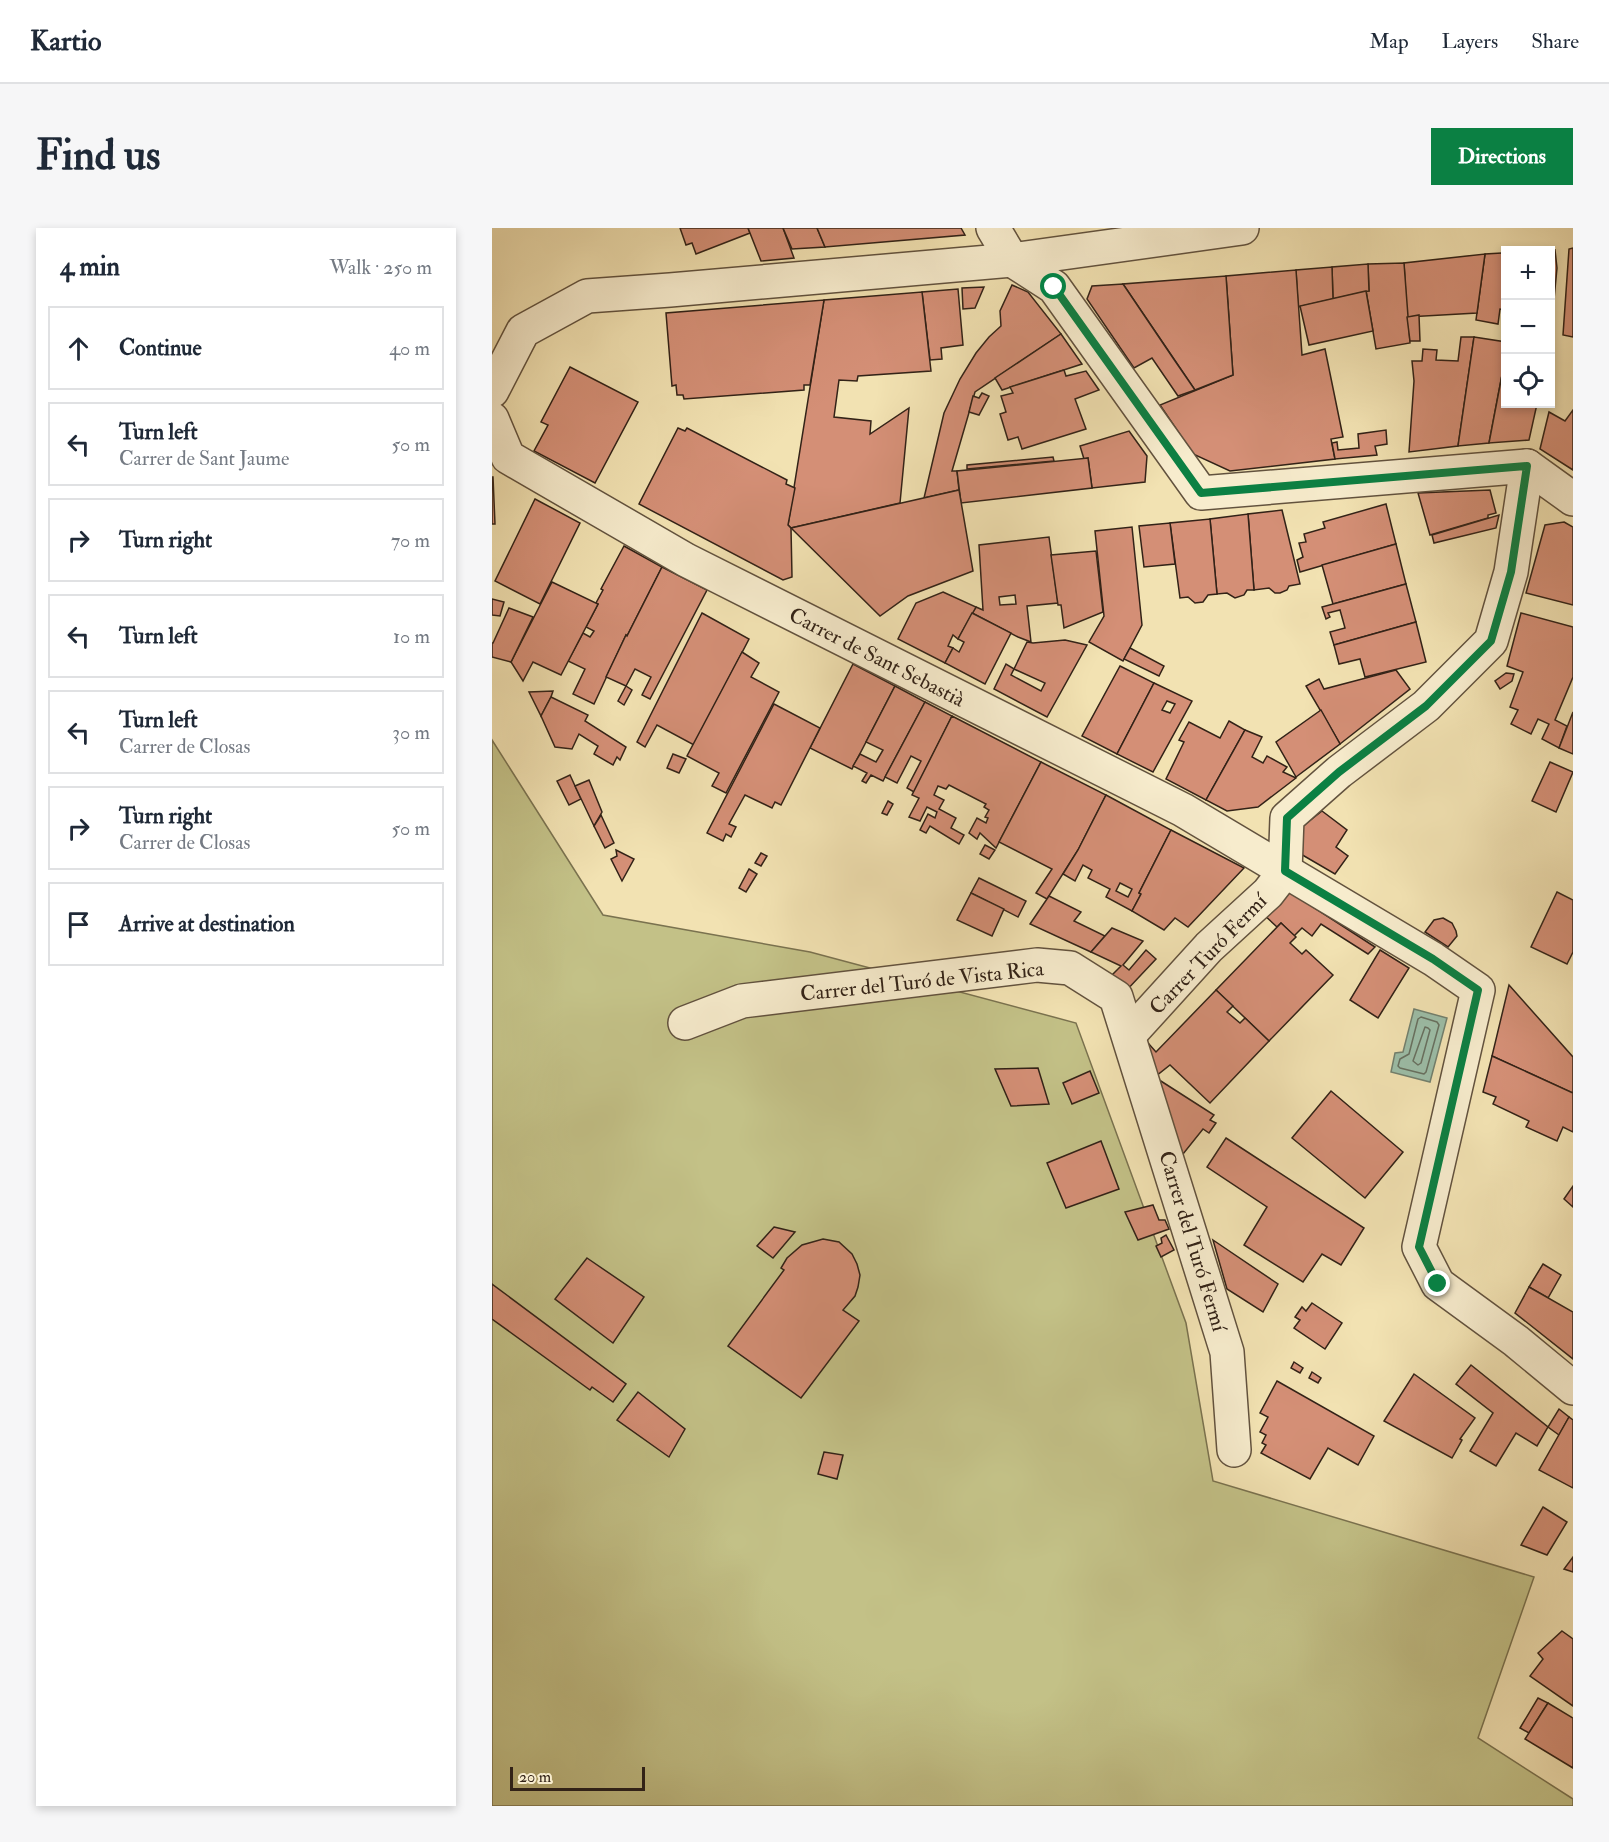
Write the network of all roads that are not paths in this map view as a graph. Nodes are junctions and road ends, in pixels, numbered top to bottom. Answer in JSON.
{"nodes":[{"id":1,"x":993,"y":228,"type":"edge"},
{"id":2,"x":1242,"y":228,"type":"edge"},
{"id":3,"x":1012,"y":260,"type":"junction"},
{"id":4,"x":492,"y":391,"type":"edge"},
{"id":5,"x":492,"y":419,"type":"edge"},
{"id":6,"x":1527,"y":466,"type":"junction"},
{"id":7,"x":1573,"y":499,"type":"edge"},
{"id":8,"x":1285,"y":871,"type":"junction"},
{"id":9,"x":685,"y":1023,"type":"dead end"},
{"id":10,"x":1129,"y":1035,"type":"junction"},
{"id":11,"x":1573,"y":1388,"type":"edge"},
{"id":12,"x":1234,"y":1450,"type":"dead end"}],
"edges":[{"from":1,"to":3,"type":"street"},
{"from":2,"to":3,"type":"street"},
{"from":3,"to":4,"type":"street"},
{"from":3,"to":6,"type":"street"},
{"from":5,"to":8,"type":"street","name":"Carrer de Sant Sebastià"},
{"from":6,"to":7,"type":"street"},
{"from":6,"to":8,"type":"street"},
{"from":8,"to":10,"type":"street","name":"Carrer Turó Fermí"},
{"from":8,"to":11,"type":"street","name":"Carrer de Sant Sebastià"},
{"from":9,"to":10,"type":"street","name":"Carrer del Turó de Vista Rica"},
{"from":10,"to":12,"type":"street","name":"Carrer del Turó Fermí"}]}
